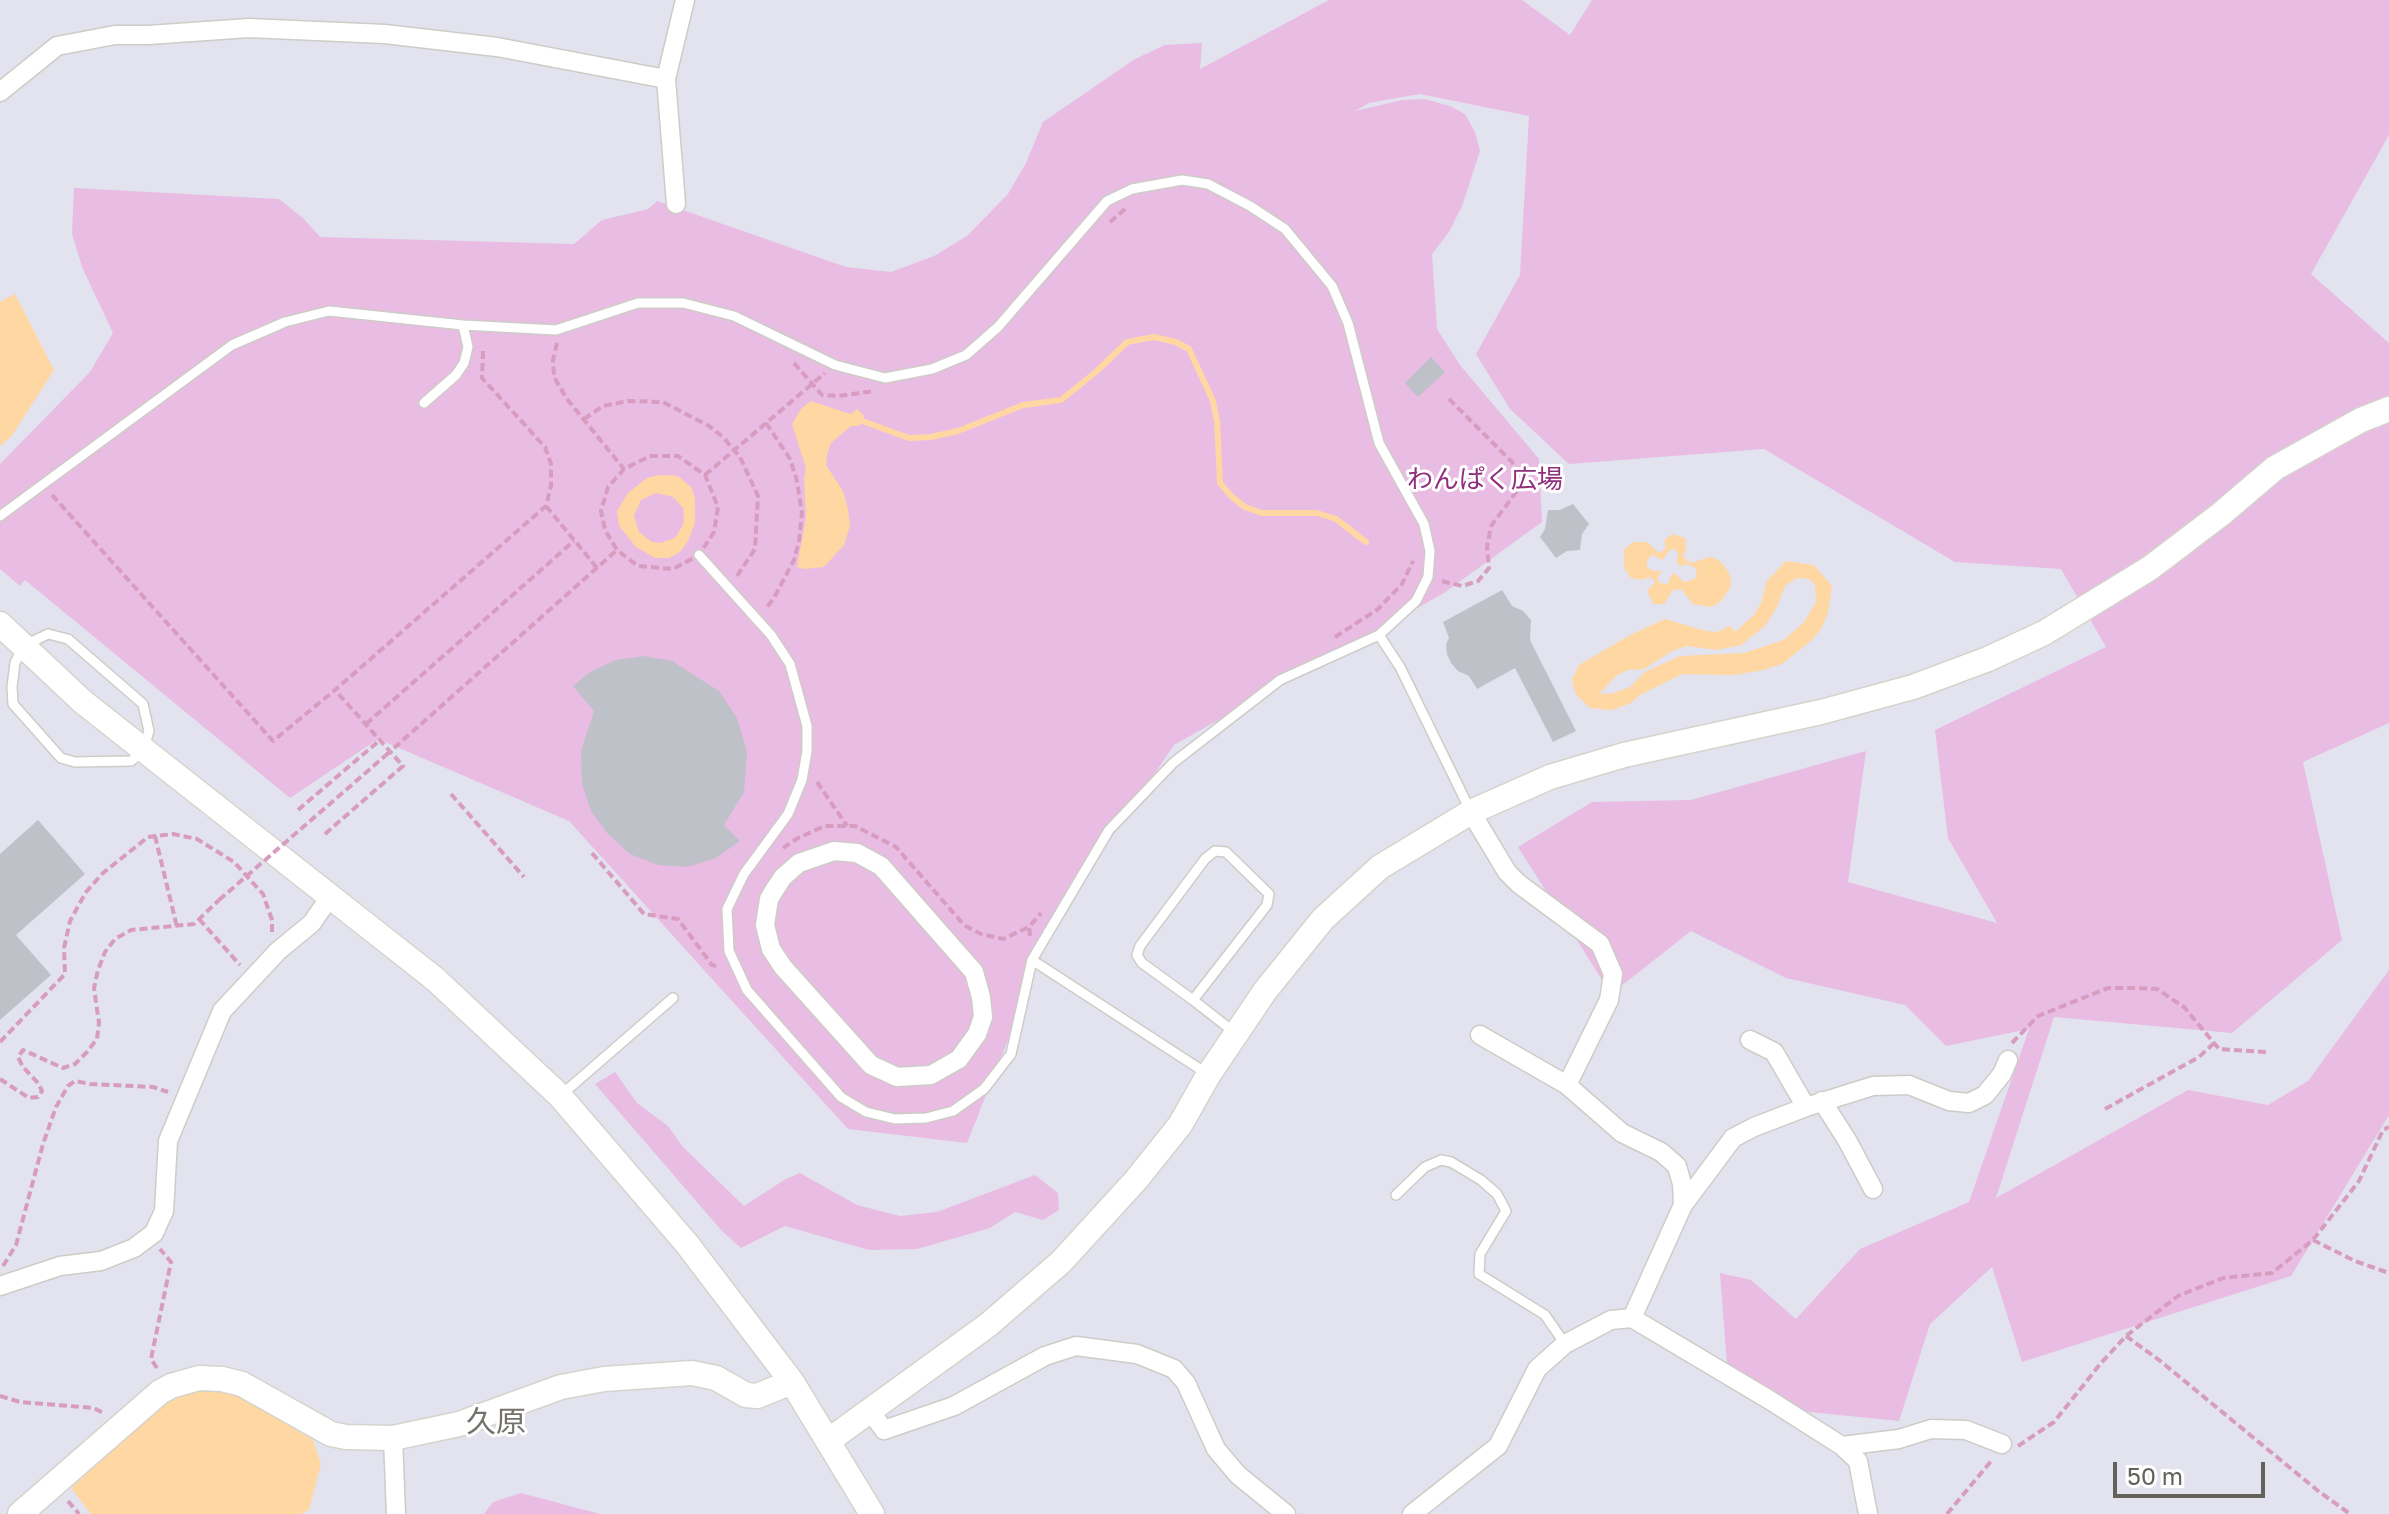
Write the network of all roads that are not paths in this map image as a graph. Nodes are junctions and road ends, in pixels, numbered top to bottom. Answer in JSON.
{"nodes":[{"id":1,"x":685,"y":0,"type":"edge"},
{"id":2,"x":666,"y":79,"type":"junction"},
{"id":3,"x":0,"y":92,"type":"edge"},
{"id":4,"x":676,"y":204,"type":"dead end"},
{"id":5,"x":463,"y":325,"type":"junction"},
{"id":6,"x":424,"y":403,"type":"dead end"},
{"id":7,"x":2389,"y":409,"type":"edge"},
{"id":8,"x":0,"y":516,"type":"edge"},
{"id":9,"x":699,"y":555,"type":"road end"},
{"id":10,"x":0,"y":624,"type":"edge"},
{"id":11,"x":1379,"y":635,"type":"junction"},
{"id":12,"x":23,"y":646,"type":"junction"},
{"id":13,"x":143,"y":751,"type":"junction"},
{"id":14,"x":1471,"y":812,"type":"junction"},
{"id":15,"x":331,"y":895,"type":"junction"},
{"id":16,"x":1032,"y":960,"type":"junction"},
{"id":17,"x":673,"y":998,"type":"dead end"},
{"id":18,"x":1193,"y":1000,"type":"junction"},
{"id":19,"x":1236,"y":1034,"type":"junction"},
{"id":20,"x":1480,"y":1035,"type":"dead end"},
{"id":21,"x":1750,"y":1040,"type":"dead end"},
{"id":22,"x":859,"y":1054,"type":"joint"},
{"id":23,"x":2008,"y":1060,"type":"road end"},
{"id":24,"x":1209,"y":1074,"type":"junction"},
{"id":25,"x":1567,"y":1085,"type":"junction"},
{"id":26,"x":560,"y":1096,"type":"junction"},
{"id":27,"x":1814,"y":1104,"type":"junction"},
{"id":28,"x":1873,"y":1189,"type":"dead end"},
{"id":29,"x":1396,"y":1195,"type":"dead end"},
{"id":30,"x":1683,"y":1205,"type":"junction"},
{"id":31,"x":1,"y":1277,"type":"edge"},
{"id":32,"x":1632,"y":1318,"type":"junction"},
{"id":33,"x":1565,"y":1344,"type":"junction"},
{"id":34,"x":792,"y":1382,"type":"junction"},
{"id":35,"x":871,"y":1412,"type":"junction"},
{"id":36,"x":393,"y":1438,"type":"junction"},
{"id":37,"x":828,"y":1441,"type":"junction"},
{"id":38,"x":2002,"y":1444,"type":"road end"},
{"id":39,"x":1842,"y":1446,"type":"junction"},
{"id":40,"x":20,"y":1514,"type":"edge"},
{"id":41,"x":396,"y":1514,"type":"edge"},
{"id":42,"x":872,"y":1514,"type":"edge"},
{"id":43,"x":1286,"y":1514,"type":"edge"},
{"id":44,"x":1412,"y":1514,"type":"edge"},
{"id":45,"x":1868,"y":1514,"type":"edge"}],
"edges":[{"from":1,"to":2,"type":"street"},
{"from":2,"to":3,"type":"street"},
{"from":2,"to":4,"type":"street"},
{"from":5,"to":6,"type":"lane"},
{"from":5,"to":8,"type":"lane"},
{"from":5,"to":11,"type":"lane"},
{"from":7,"to":14,"type":"street"},
{"from":9,"to":16,"type":"lane"},
{"from":10,"to":12,"type":"street"},
{"from":11,"to":14,"type":"lane"},
{"from":11,"to":16,"type":"lane"},
{"from":12,"to":13,"type":"street"},
{"from":12,"to":13,"type":"lane"},
{"from":12,"to":13,"type":"lane"},
{"from":13,"to":15,"type":"street"},
{"from":14,"to":19,"type":"street"},
{"from":14,"to":25,"type":"street"},
{"from":15,"to":26,"type":"street"},
{"from":15,"to":31,"type":"street"},
{"from":16,"to":24,"type":"lane"},
{"from":17,"to":26,"type":"lane"},
{"from":18,"to":18,"type":"lane"},
{"from":18,"to":19,"type":"lane"},
{"from":19,"to":24,"type":"street"},
{"from":20,"to":25,"type":"street"},
{"from":21,"to":27,"type":"street"},
{"from":22,"to":22,"type":"street"},
{"from":23,"to":27,"type":"street"},
{"from":24,"to":35,"type":"street"},
{"from":25,"to":30,"type":"street"},
{"from":26,"to":34,"type":"street"},
{"from":27,"to":28,"type":"street"},
{"from":27,"to":30,"type":"street"},
{"from":29,"to":33,"type":"lane"},
{"from":30,"to":32,"type":"street"},
{"from":32,"to":33,"type":"street"},
{"from":32,"to":39,"type":"street"},
{"from":33,"to":44,"type":"street"},
{"from":34,"to":36,"type":"street"},
{"from":34,"to":37,"type":"street"},
{"from":35,"to":37,"type":"street"},
{"from":35,"to":43,"type":"street"},
{"from":36,"to":40,"type":"street"},
{"from":36,"to":41,"type":"street"},
{"from":37,"to":42,"type":"street"},
{"from":38,"to":39,"type":"street"},
{"from":39,"to":45,"type":"street"}]}
